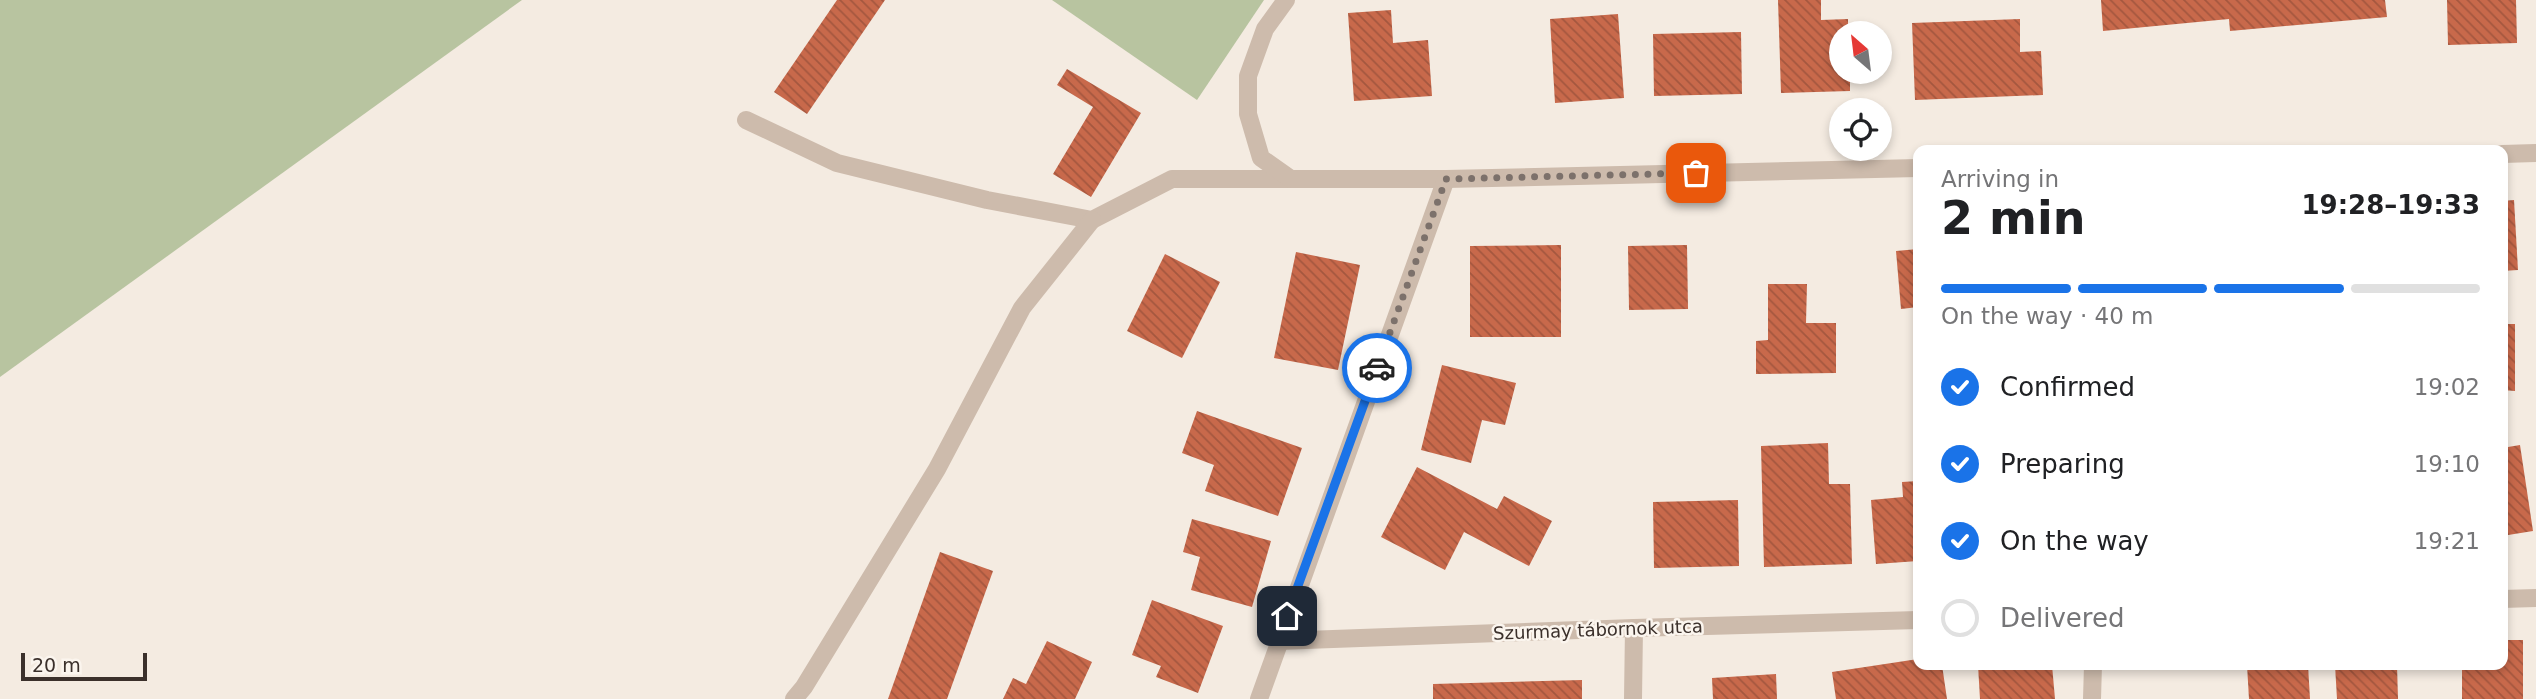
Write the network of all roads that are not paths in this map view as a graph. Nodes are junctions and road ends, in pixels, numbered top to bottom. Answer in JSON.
{"nodes":[{"id":1,"x":1286,"y":0,"type":"edge"},
{"id":2,"x":746,"y":120,"type":"dead end"},
{"id":3,"x":2508,"y":153,"type":"edge"},
{"id":4,"x":2536,"y":153,"type":"edge"},
{"id":5,"x":1913,"y":168,"type":"edge"},
{"id":6,"x":1292,"y":179,"type":"junction"},
{"id":7,"x":1446,"y":179,"type":"junction"},
{"id":8,"x":1092,"y":220,"type":"junction"},
{"id":9,"x":2536,"y":598,"type":"edge"},
{"id":10,"x":2508,"y":599,"type":"edge"},
{"id":11,"x":1913,"y":620,"type":"edge"},
{"id":12,"x":1634,"y":628,"type":"junction"},
{"id":13,"x":1278,"y":641,"type":"junction"},
{"id":14,"x":2093,"y":670,"type":"edge"},
{"id":15,"x":794,"y":699,"type":"edge"},
{"id":16,"x":1259,"y":699,"type":"edge"},
{"id":17,"x":1633,"y":699,"type":"edge"},
{"id":18,"x":2092,"y":699,"type":"edge"}],
"edges":[{"from":1,"to":6,"type":"street"},
{"from":2,"to":8,"type":"street"},
{"from":3,"to":4,"type":"street"},
{"from":5,"to":7,"type":"street"},
{"from":6,"to":7,"type":"street"},
{"from":6,"to":8,"type":"street"},
{"from":7,"to":13,"type":"street"},
{"from":8,"to":15,"type":"street"},
{"from":9,"to":10,"type":"street"},
{"from":11,"to":12,"type":"street","name":"Szurmay tábornok utca"},
{"from":12,"to":13,"type":"street","name":"Szurmay tábornok utca"},
{"from":12,"to":17,"type":"street"},
{"from":13,"to":16,"type":"street"},
{"from":14,"to":18,"type":"street"}]}
